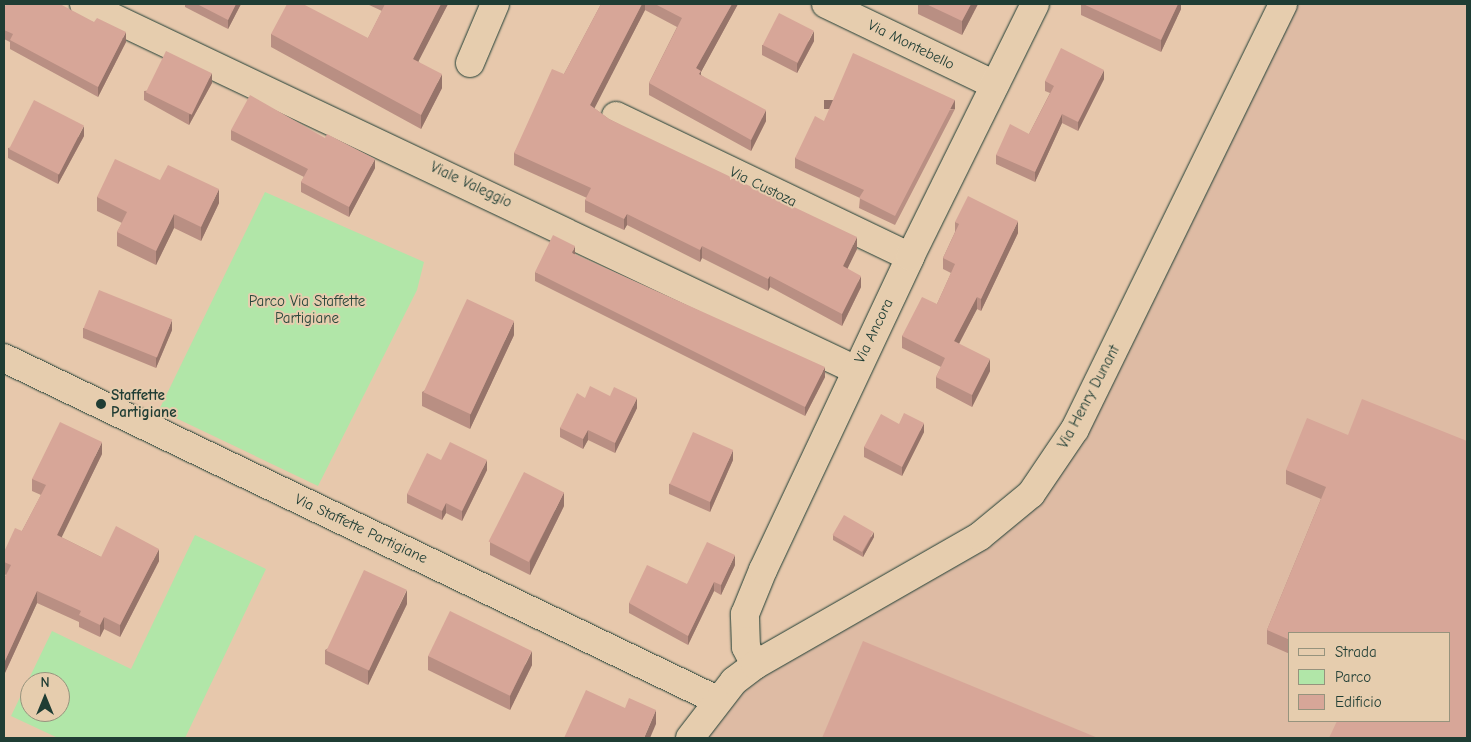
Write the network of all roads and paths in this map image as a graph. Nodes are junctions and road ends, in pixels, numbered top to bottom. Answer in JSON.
{"nodes":[{"id":1,"x":84,"y":4,"type":"edge"},
{"id":2,"x":495,"y":4,"type":"edge"},
{"id":3,"x":826,"y":4,"type":"edge"},
{"id":4,"x":1034,"y":4,"type":"edge"},
{"id":5,"x":1283,"y":4,"type":"edge"},
{"id":6,"x":470,"y":63,"type":"dead end"},
{"id":7,"x":995,"y":85,"type":"junction"},
{"id":8,"x":616,"y":116,"type":"dead end"},
{"id":9,"x":910,"y":257,"type":"junction"},
{"id":10,"x":4,"y":358,"type":"edge"},
{"id":11,"x":856,"y":370,"type":"junction"},
{"id":12,"x":755,"y":665,"type":"junction"},
{"id":13,"x":717,"y":700,"type":"junction"},
{"id":14,"x":690,"y":738,"type":"edge"}],
"edges":[{"from":1,"to":11,"type":"street","name":"Viale Valeggio"},
{"from":2,"to":6,"type":"street"},
{"from":3,"to":7,"type":"street","name":"Via Montebello"},
{"from":4,"to":7,"type":"street","name":"Via Ancora"},
{"from":5,"to":12,"type":"street","name":"Via Henry Dunant"},
{"from":7,"to":9,"type":"street","name":"Via Ancora"},
{"from":8,"to":9,"type":"street","name":"Via Custoza"},
{"from":9,"to":11,"type":"street","name":"Via Ancora"},
{"from":10,"to":13,"type":"street","name":"Via Staffette Partigiane"},
{"from":11,"to":12,"type":"street","name":"Via Ancora"},
{"from":12,"to":13,"type":"street","name":"Via Henry Dunant"},
{"from":13,"to":14,"type":"street"}]}
